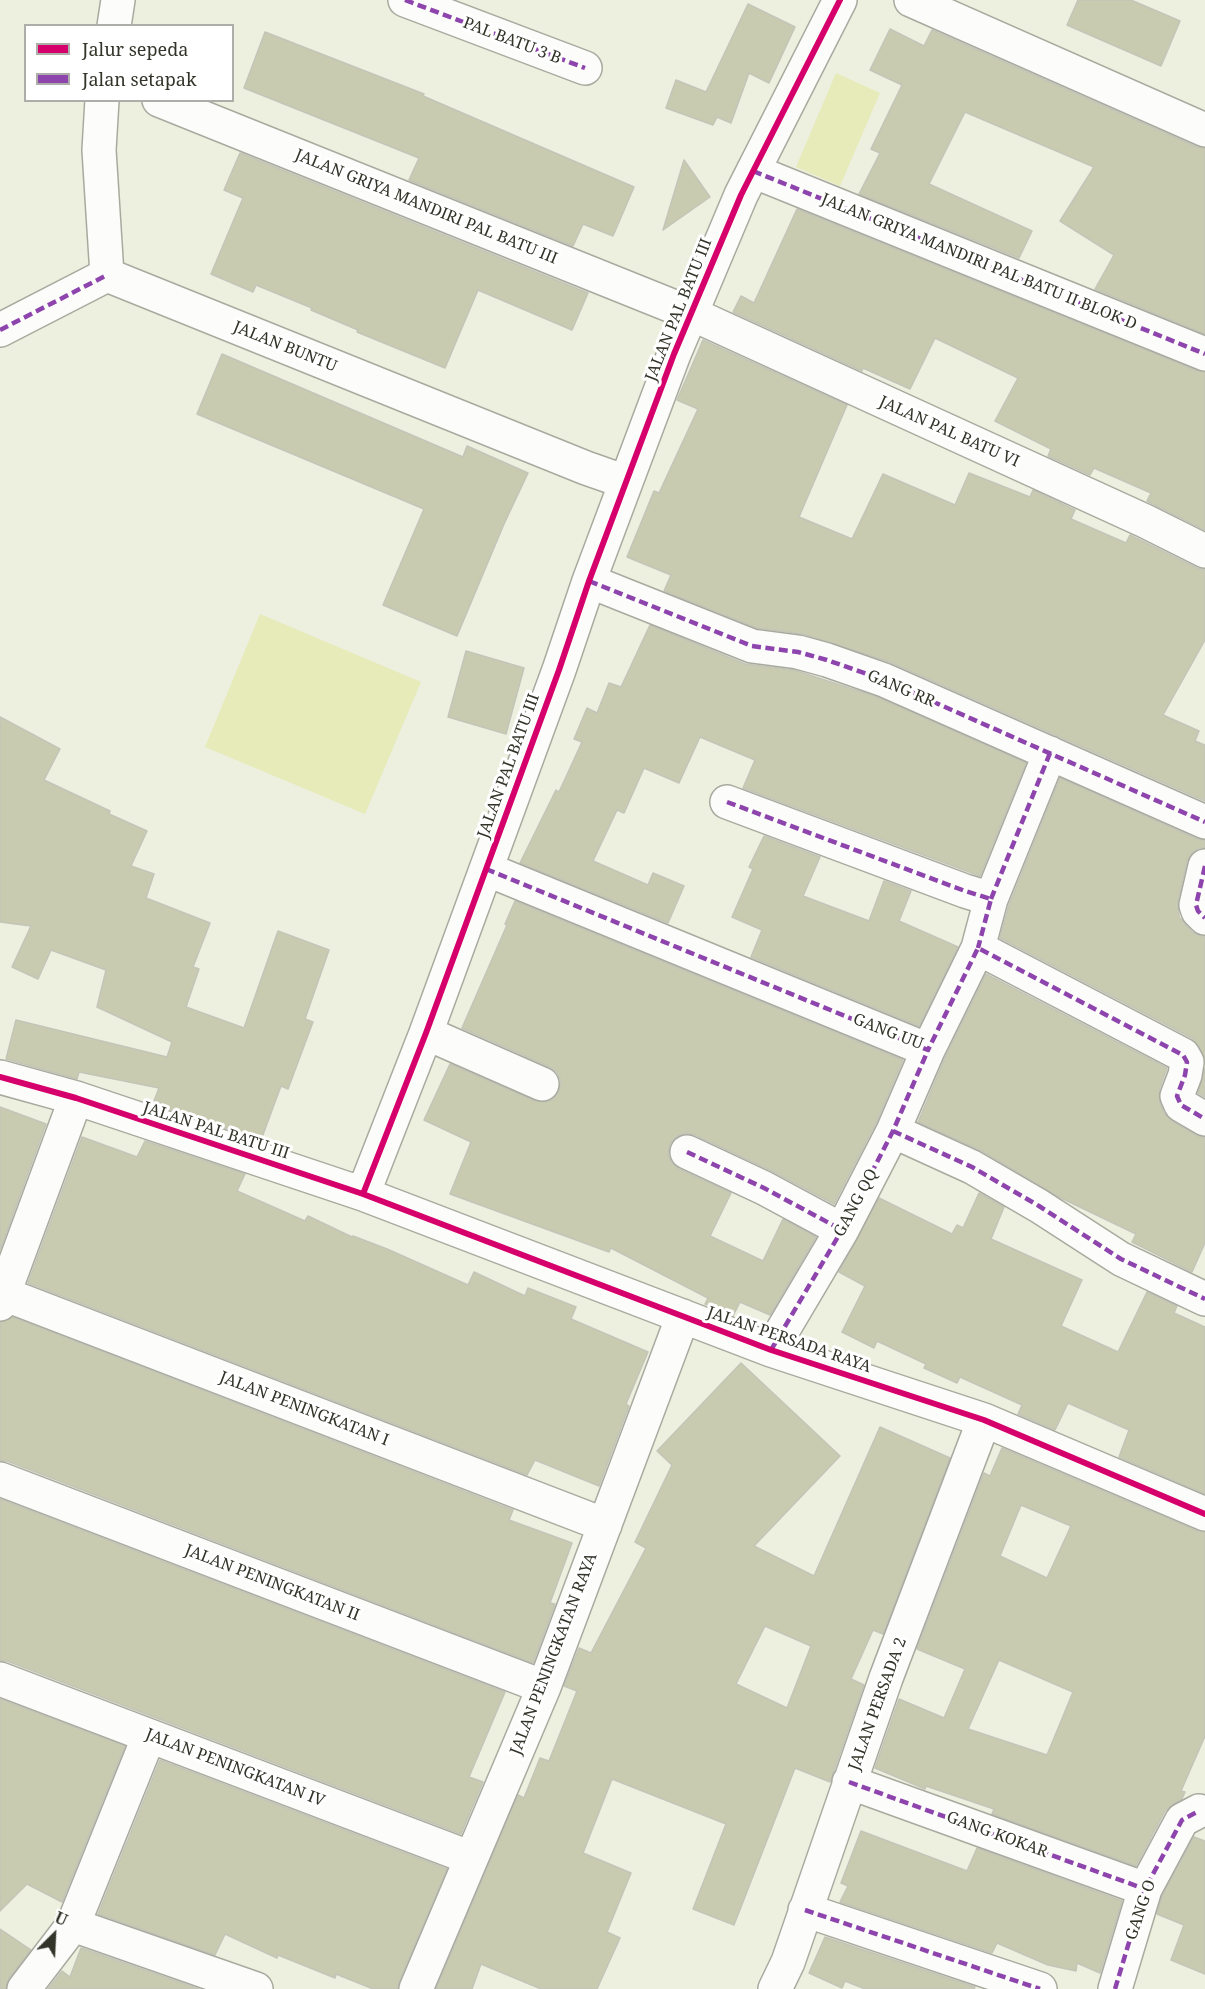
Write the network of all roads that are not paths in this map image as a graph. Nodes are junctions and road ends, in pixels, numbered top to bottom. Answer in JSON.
{"nodes":[{"id":1,"x":118,"y":0,"type":"edge"},
{"id":2,"x":405,"y":0,"type":"edge"},
{"id":3,"x":840,"y":0,"type":"edge"},
{"id":4,"x":911,"y":0,"type":"edge"},
{"id":5,"x":114,"y":24,"type":"edge"},
{"id":6,"x":585,"y":69,"type":"dead end"},
{"id":7,"x":102,"y":102,"type":"edge"},
{"id":8,"x":164,"y":102,"type":"edge"},
{"id":9,"x":1205,"y":130,"type":"edge"},
{"id":10,"x":753,"y":171,"type":"junction"},
{"id":11,"x":107,"y":275,"type":"junction"},
{"id":12,"x":692,"y":314,"type":"junction"},
{"id":13,"x":0,"y":330,"type":"edge"},
{"id":14,"x":1205,"y":354,"type":"edge"},
{"id":15,"x":626,"y":482,"type":"junction"},
{"id":16,"x":1205,"y":551,"type":"edge"},
{"id":17,"x":589,"y":580,"type":"junction"},
{"id":18,"x":1050,"y":753,"type":"junction"},
{"id":19,"x":727,"y":802,"type":"dead end"},
{"id":20,"x":1205,"y":822,"type":"edge"},
{"id":21,"x":1205,"y":866,"type":"edge"},
{"id":22,"x":486,"y":869,"type":"junction"},
{"id":23,"x":991,"y":899,"type":"junction"},
{"id":24,"x":1205,"y":918,"type":"edge"},
{"id":25,"x":978,"y":948,"type":"junction"},
{"id":26,"x":426,"y":1033,"type":"junction"},
{"id":27,"x":928,"y":1050,"type":"junction"},
{"id":28,"x":0,"y":1077,"type":"edge"},
{"id":29,"x":542,"y":1084,"type":"dead end"},
{"id":30,"x":76,"y":1098,"type":"junction"},
{"id":31,"x":1205,"y":1119,"type":"edge"},
{"id":32,"x":893,"y":1131,"type":"junction"},
{"id":33,"x":687,"y":1152,"type":"dead end"},
{"id":34,"x":363,"y":1194,"type":"junction"},
{"id":35,"x":842,"y":1230,"type":"junction"},
{"id":36,"x":2,"y":1299,"type":"edge"},
{"id":37,"x":1205,"y":1299,"type":"edge"},
{"id":38,"x":683,"y":1316,"type":"junction"},
{"id":39,"x":771,"y":1350,"type":"junction"},
{"id":40,"x":984,"y":1420,"type":"junction"},
{"id":41,"x":0,"y":1479,"type":"edge"},
{"id":42,"x":1205,"y":1514,"type":"edge"},
{"id":43,"x":604,"y":1525,"type":"junction"},
{"id":44,"x":0,"y":1679,"type":"edge"},
{"id":45,"x":543,"y":1687,"type":"junction"},
{"id":46,"x":149,"y":1736,"type":"junction"},
{"id":47,"x":849,"y":1782,"type":"junction"},
{"id":48,"x":1203,"y":1810,"type":"edge"},
{"id":49,"x":471,"y":1857,"type":"junction"},
{"id":50,"x":1145,"y":1889,"type":"junction"},
{"id":51,"x":805,"y":1910,"type":"junction"},
{"id":52,"x":73,"y":1924,"type":"junction"},
{"id":53,"x":24,"y":1989,"type":"edge"},
{"id":54,"x":256,"y":1989,"type":"edge"},
{"id":55,"x":416,"y":1989,"type":"edge"},
{"id":56,"x":775,"y":1989,"type":"edge"},
{"id":57,"x":1040,"y":1989,"type":"edge"},
{"id":58,"x":1115,"y":1989,"type":"edge"}],
"edges":[{"from":1,"to":5,"type":"street"},
{"from":2,"to":6,"type":"street","name":"PAL BATU 3 B"},
{"from":3,"to":10,"type":"street","name":"JALAN PAL BATU III"},
{"from":4,"to":9,"type":"street"},
{"from":7,"to":11,"type":"street"},
{"from":8,"to":12,"type":"street","name":"JALAN GRIYA MANDIRI PAL BATU III"},
{"from":10,"to":12,"type":"street","name":"JALAN PAL BATU III"},
{"from":10,"to":14,"type":"street","name":"JALAN GRIYA MANDIRI PAL BATU II BLOK D"},
{"from":11,"to":13,"type":"street"},
{"from":11,"to":15,"type":"street","name":"JALAN BUNTU"},
{"from":12,"to":15,"type":"street","name":"JALAN PAL BATU III"},
{"from":12,"to":16,"type":"street","name":"JALAN PAL BATU VI"},
{"from":15,"to":17,"type":"street","name":"JALAN PAL BATU III"},
{"from":17,"to":18,"type":"street","name":"GANG RR"},
{"from":17,"to":22,"type":"street","name":"JALAN PAL BATU III"},
{"from":18,"to":20,"type":"street","name":"GANG RR"},
{"from":18,"to":23,"type":"street","name":"GANG UU"},
{"from":19,"to":23,"type":"street"},
{"from":21,"to":24,"type":"street"},
{"from":22,"to":26,"type":"street","name":"JALAN PAL BATU III"},
{"from":22,"to":27,"type":"street","name":"GANG UU"},
{"from":23,"to":25,"type":"street","name":"GANG UU"},
{"from":25,"to":27,"type":"street","name":"GANG UU"},
{"from":25,"to":31,"type":"street"},
{"from":26,"to":29,"type":"street"},
{"from":26,"to":34,"type":"street","name":"JALAN PAL BATU III"},
{"from":27,"to":32,"type":"street","name":"GANG QQ"},
{"from":28,"to":30,"type":"street","name":"JALAN PAL BATU III"},
{"from":30,"to":34,"type":"street","name":"JALAN PAL BATU III"},
{"from":30,"to":36,"type":"street"},
{"from":32,"to":35,"type":"street","name":"GANG QQ"},
{"from":32,"to":37,"type":"street"},
{"from":33,"to":35,"type":"street"},
{"from":34,"to":38,"type":"street","name":"JALAN PERSADA RAYA"},
{"from":35,"to":39,"type":"street","name":"GANG QQ"},
{"from":36,"to":43,"type":"street","name":"JALAN PENINGKATAN I"},
{"from":38,"to":39,"type":"street","name":"JALAN PERSADA RAYA"},
{"from":38,"to":43,"type":"street","name":"JALAN PENINGKATAN RAYA"},
{"from":39,"to":40,"type":"street","name":"JALAN PERSADA RAYA"},
{"from":40,"to":42,"type":"street","name":"JALAN PERSADA RAYA"},
{"from":40,"to":47,"type":"street","name":"JALAN PERSADA 2"},
{"from":41,"to":45,"type":"street","name":"JALAN PENINGKATAN II"},
{"from":43,"to":45,"type":"street","name":"JALAN PENINGKATAN RAYA"},
{"from":44,"to":46,"type":"street","name":"JALAN PENINGKATAN IV"},
{"from":45,"to":49,"type":"street","name":"JALAN PENINGKATAN RAYA"},
{"from":46,"to":49,"type":"street","name":"JALAN PENINGKATAN IV"},
{"from":46,"to":52,"type":"street"},
{"from":47,"to":50,"type":"street","name":"GANG KOKAR"},
{"from":47,"to":51,"type":"street","name":"JALAN PERSADA 2"},
{"from":48,"to":50,"type":"street","name":"GANG O"},
{"from":49,"to":55,"type":"street","name":"JALAN PENINGKATAN RAYA"},
{"from":50,"to":58,"type":"street","name":"GANG O"},
{"from":51,"to":56,"type":"street","name":"JALAN PERSADA 2"},
{"from":51,"to":57,"type":"street"},
{"from":52,"to":53,"type":"street"},
{"from":52,"to":54,"type":"street"}]}
